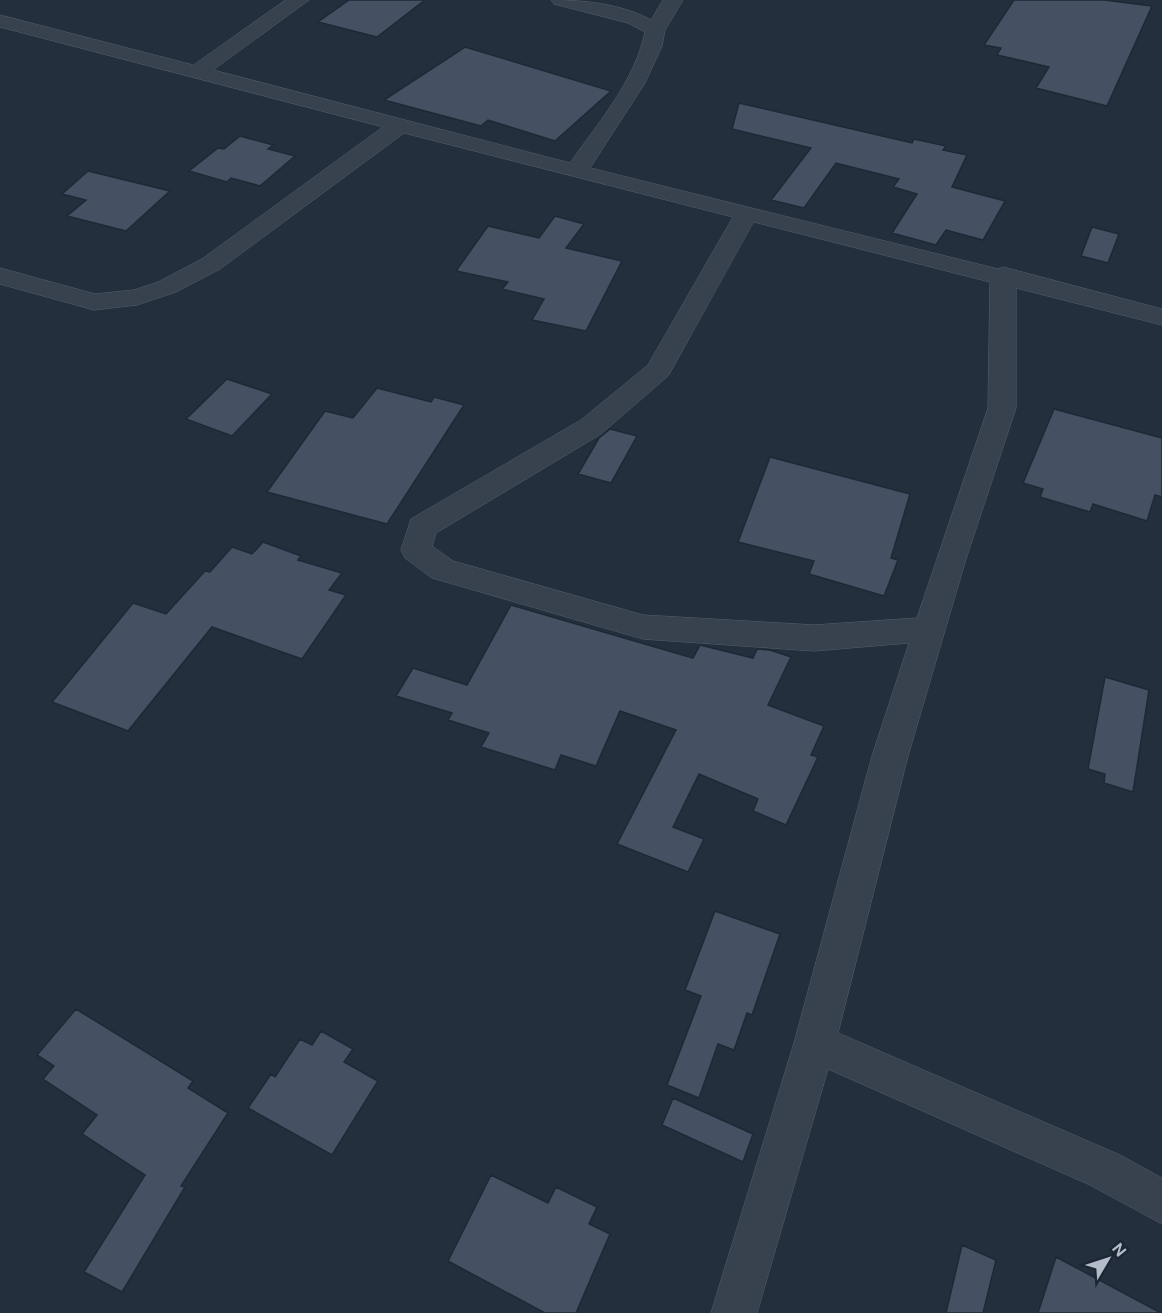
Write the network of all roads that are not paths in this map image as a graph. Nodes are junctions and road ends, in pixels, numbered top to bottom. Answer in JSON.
{"nodes":[{"id":1,"x":299,"y":0,"type":"edge"},
{"id":2,"x":561,"y":0,"type":"edge"},
{"id":3,"x":673,"y":0,"type":"edge"},
{"id":4,"x":0,"y":21,"type":"edge"},
{"id":5,"x":655,"y":30,"type":"junction"},
{"id":6,"x":195,"y":73,"type":"junction"},
{"id":7,"x":398,"y":126,"type":"junction"},
{"id":8,"x":576,"y":171,"type":"junction"},
{"id":9,"x":746,"y":215,"type":"junction"},
{"id":10,"x":1003,"y":275,"type":"junction"},
{"id":11,"x":0,"y":276,"type":"edge"},
{"id":12,"x":1162,"y":317,"type":"edge"},
{"id":13,"x":929,"y":629,"type":"junction"},
{"id":14,"x":815,"y":1043,"type":"junction"},
{"id":15,"x":1162,"y":1202,"type":"edge"},
{"id":16,"x":734,"y":1313,"type":"edge"}],
"edges":[{"from":1,"to":6,"type":"street"},
{"from":2,"to":5,"type":"street"},
{"from":3,"to":5,"type":"street"},
{"from":4,"to":6,"type":"street"},
{"from":5,"to":8,"type":"street"},
{"from":6,"to":7,"type":"street"},
{"from":7,"to":8,"type":"street"},
{"from":7,"to":11,"type":"street"},
{"from":8,"to":9,"type":"street"},
{"from":9,"to":10,"type":"street"},
{"from":9,"to":13,"type":"street"},
{"from":10,"to":12,"type":"street"},
{"from":10,"to":13,"type":"street"},
{"from":13,"to":14,"type":"street"},
{"from":14,"to":15,"type":"street"},
{"from":14,"to":16,"type":"street"}]}
